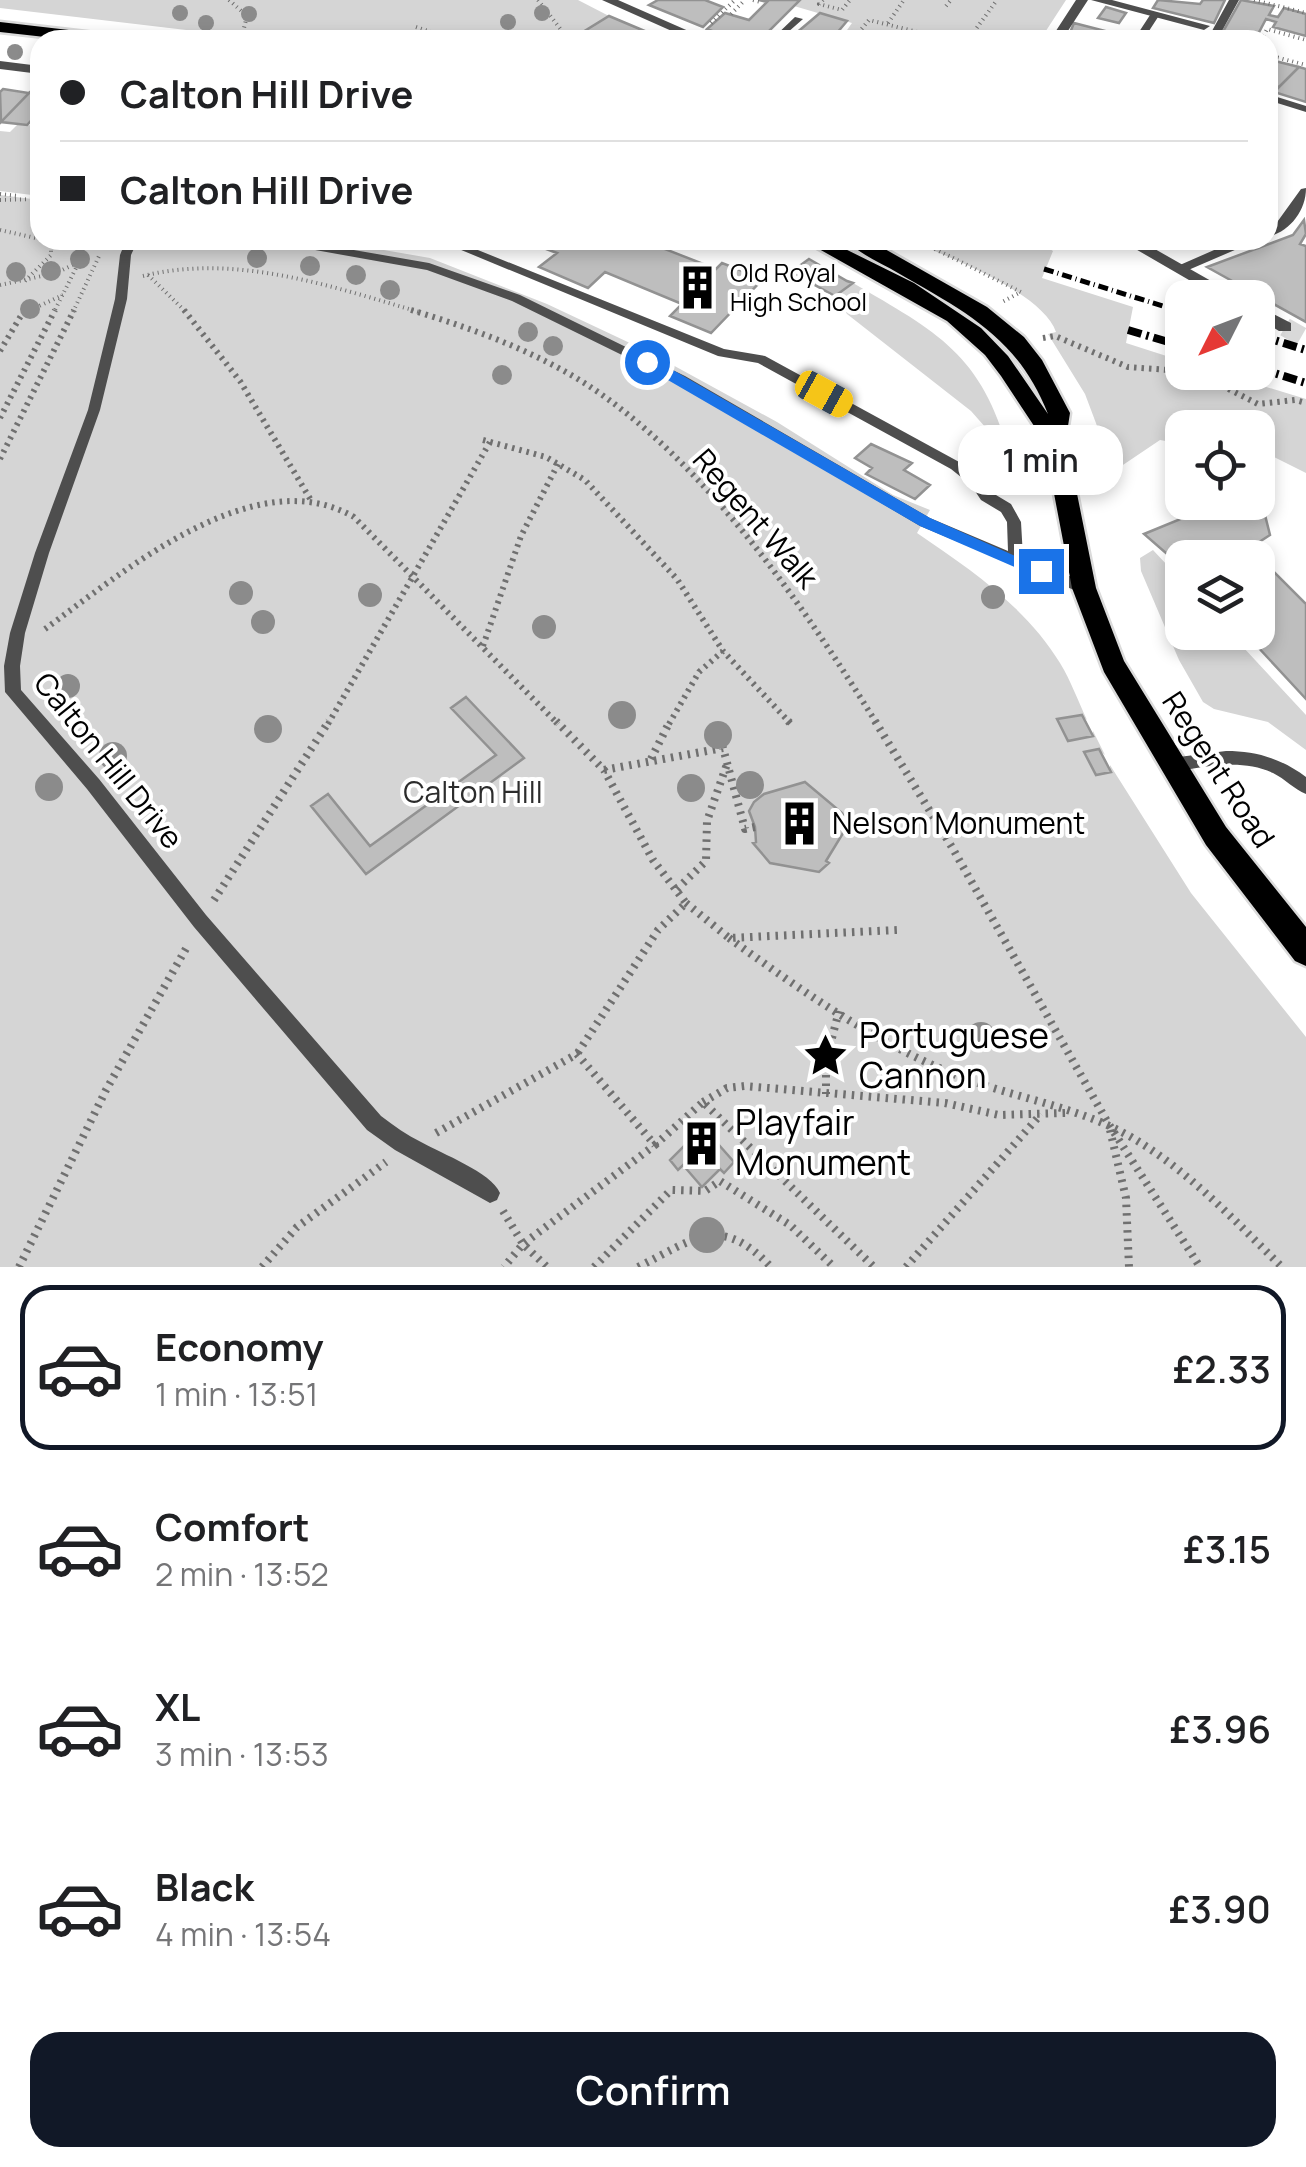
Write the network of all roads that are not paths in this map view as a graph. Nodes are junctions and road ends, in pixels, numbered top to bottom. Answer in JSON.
{"nodes":[{"id":1,"x":608,"y":0,"type":"edge"},
{"id":2,"x":1082,"y":0,"type":"edge"},
{"id":3,"x":1098,"y":0,"type":"edge"},
{"id":4,"x":1234,"y":0,"type":"edge"},
{"id":5,"x":1156,"y":14,"type":"junction"},
{"id":6,"x":798,"y":20,"type":"dead end"},
{"id":7,"x":0,"y":26,"type":"edge"},
{"id":8,"x":1204,"y":26,"type":"dead end"},
{"id":9,"x":32,"y":30,"type":"edge"},
{"id":10,"x":680,"y":30,"type":"edge"},
{"id":11,"x":786,"y":30,"type":"edge"},
{"id":12,"x":1062,"y":30,"type":"edge"},
{"id":13,"x":1145,"y":30,"type":"edge"},
{"id":14,"x":1218,"y":30,"type":"edge"},
{"id":15,"x":0,"y":66,"type":"edge"},
{"id":16,"x":30,"y":69,"type":"edge"},
{"id":17,"x":1278,"y":100,"type":"edge"},
{"id":18,"x":1306,"y":109,"type":"edge"},
{"id":19,"x":1306,"y":192,"type":"edge"},
{"id":20,"x":1278,"y":229,"type":"edge"},
{"id":21,"x":127,"y":250,"type":"edge"},
{"id":22,"x":333,"y":250,"type":"edge"},
{"id":23,"x":468,"y":250,"type":"edge"},
{"id":24,"x":831,"y":250,"type":"edge"},
{"id":25,"x":874,"y":250,"type":"edge"},
{"id":26,"x":1147,"y":250,"type":"edge"},
{"id":27,"x":1225,"y":250,"type":"edge"},
{"id":28,"x":1180,"y":268,"type":"junction"},
{"id":29,"x":1201,"y":280,"type":"edge"},
{"id":30,"x":1275,"y":318,"type":"edge"},
{"id":31,"x":1285,"y":327,"type":"tunnel mouth"},
{"id":32,"x":1055,"y":440,"type":"junction"},
{"id":33,"x":1016,"y":560,"type":"junction"},
{"id":34,"x":1084,"y":588,"type":"junction"},
{"id":35,"x":4,"y":681,"type":"edge"},
{"id":36,"x":1172,"y":765,"type":"junction"},
{"id":37,"x":1306,"y":788,"type":"edge"},
{"id":38,"x":1306,"y":951,"type":"edge"},
{"id":39,"x":490,"y":1193,"type":"road end"}],
"edges":[{"from":1,"to":10,"type":"street"},
{"from":2,"to":12,"type":"street"},
{"from":3,"to":5,"type":"street"},
{"from":4,"to":14,"type":"lane"},
{"from":5,"to":8,"type":"street"},
{"from":5,"to":13,"type":"lane"},
{"from":6,"to":11,"type":"lane"},
{"from":7,"to":9,"type":"main road"},
{"from":15,"to":16,"type":"street"},
{"from":17,"to":18,"type":"lane"},
{"from":19,"to":20,"type":"street"},
{"from":21,"to":35,"type":"lane","name":"Calton Hill Drive"},
{"from":22,"to":33,"type":"lane"},
{"from":23,"to":33,"type":"lane"},
{"from":24,"to":32,"type":"main road","name":"Regent Road"},
{"from":25,"to":32,"type":"main road","name":"Regent Road"},
{"from":26,"to":28,"type":"street"},
{"from":27,"to":28,"type":"street"},
{"from":28,"to":29,"type":"street"},
{"from":30,"to":31,"type":"street"},
{"from":32,"to":34,"type":"main road","name":"Regent Road"},
{"from":33,"to":34,"type":"lane"},
{"from":34,"to":36,"type":"main road","name":"Regent Road"},
{"from":35,"to":39,"type":"lane","name":"Calton Hill Drive"},
{"from":36,"to":37,"type":"lane"},
{"from":36,"to":38,"type":"main road","name":"Regent Road"}]}
